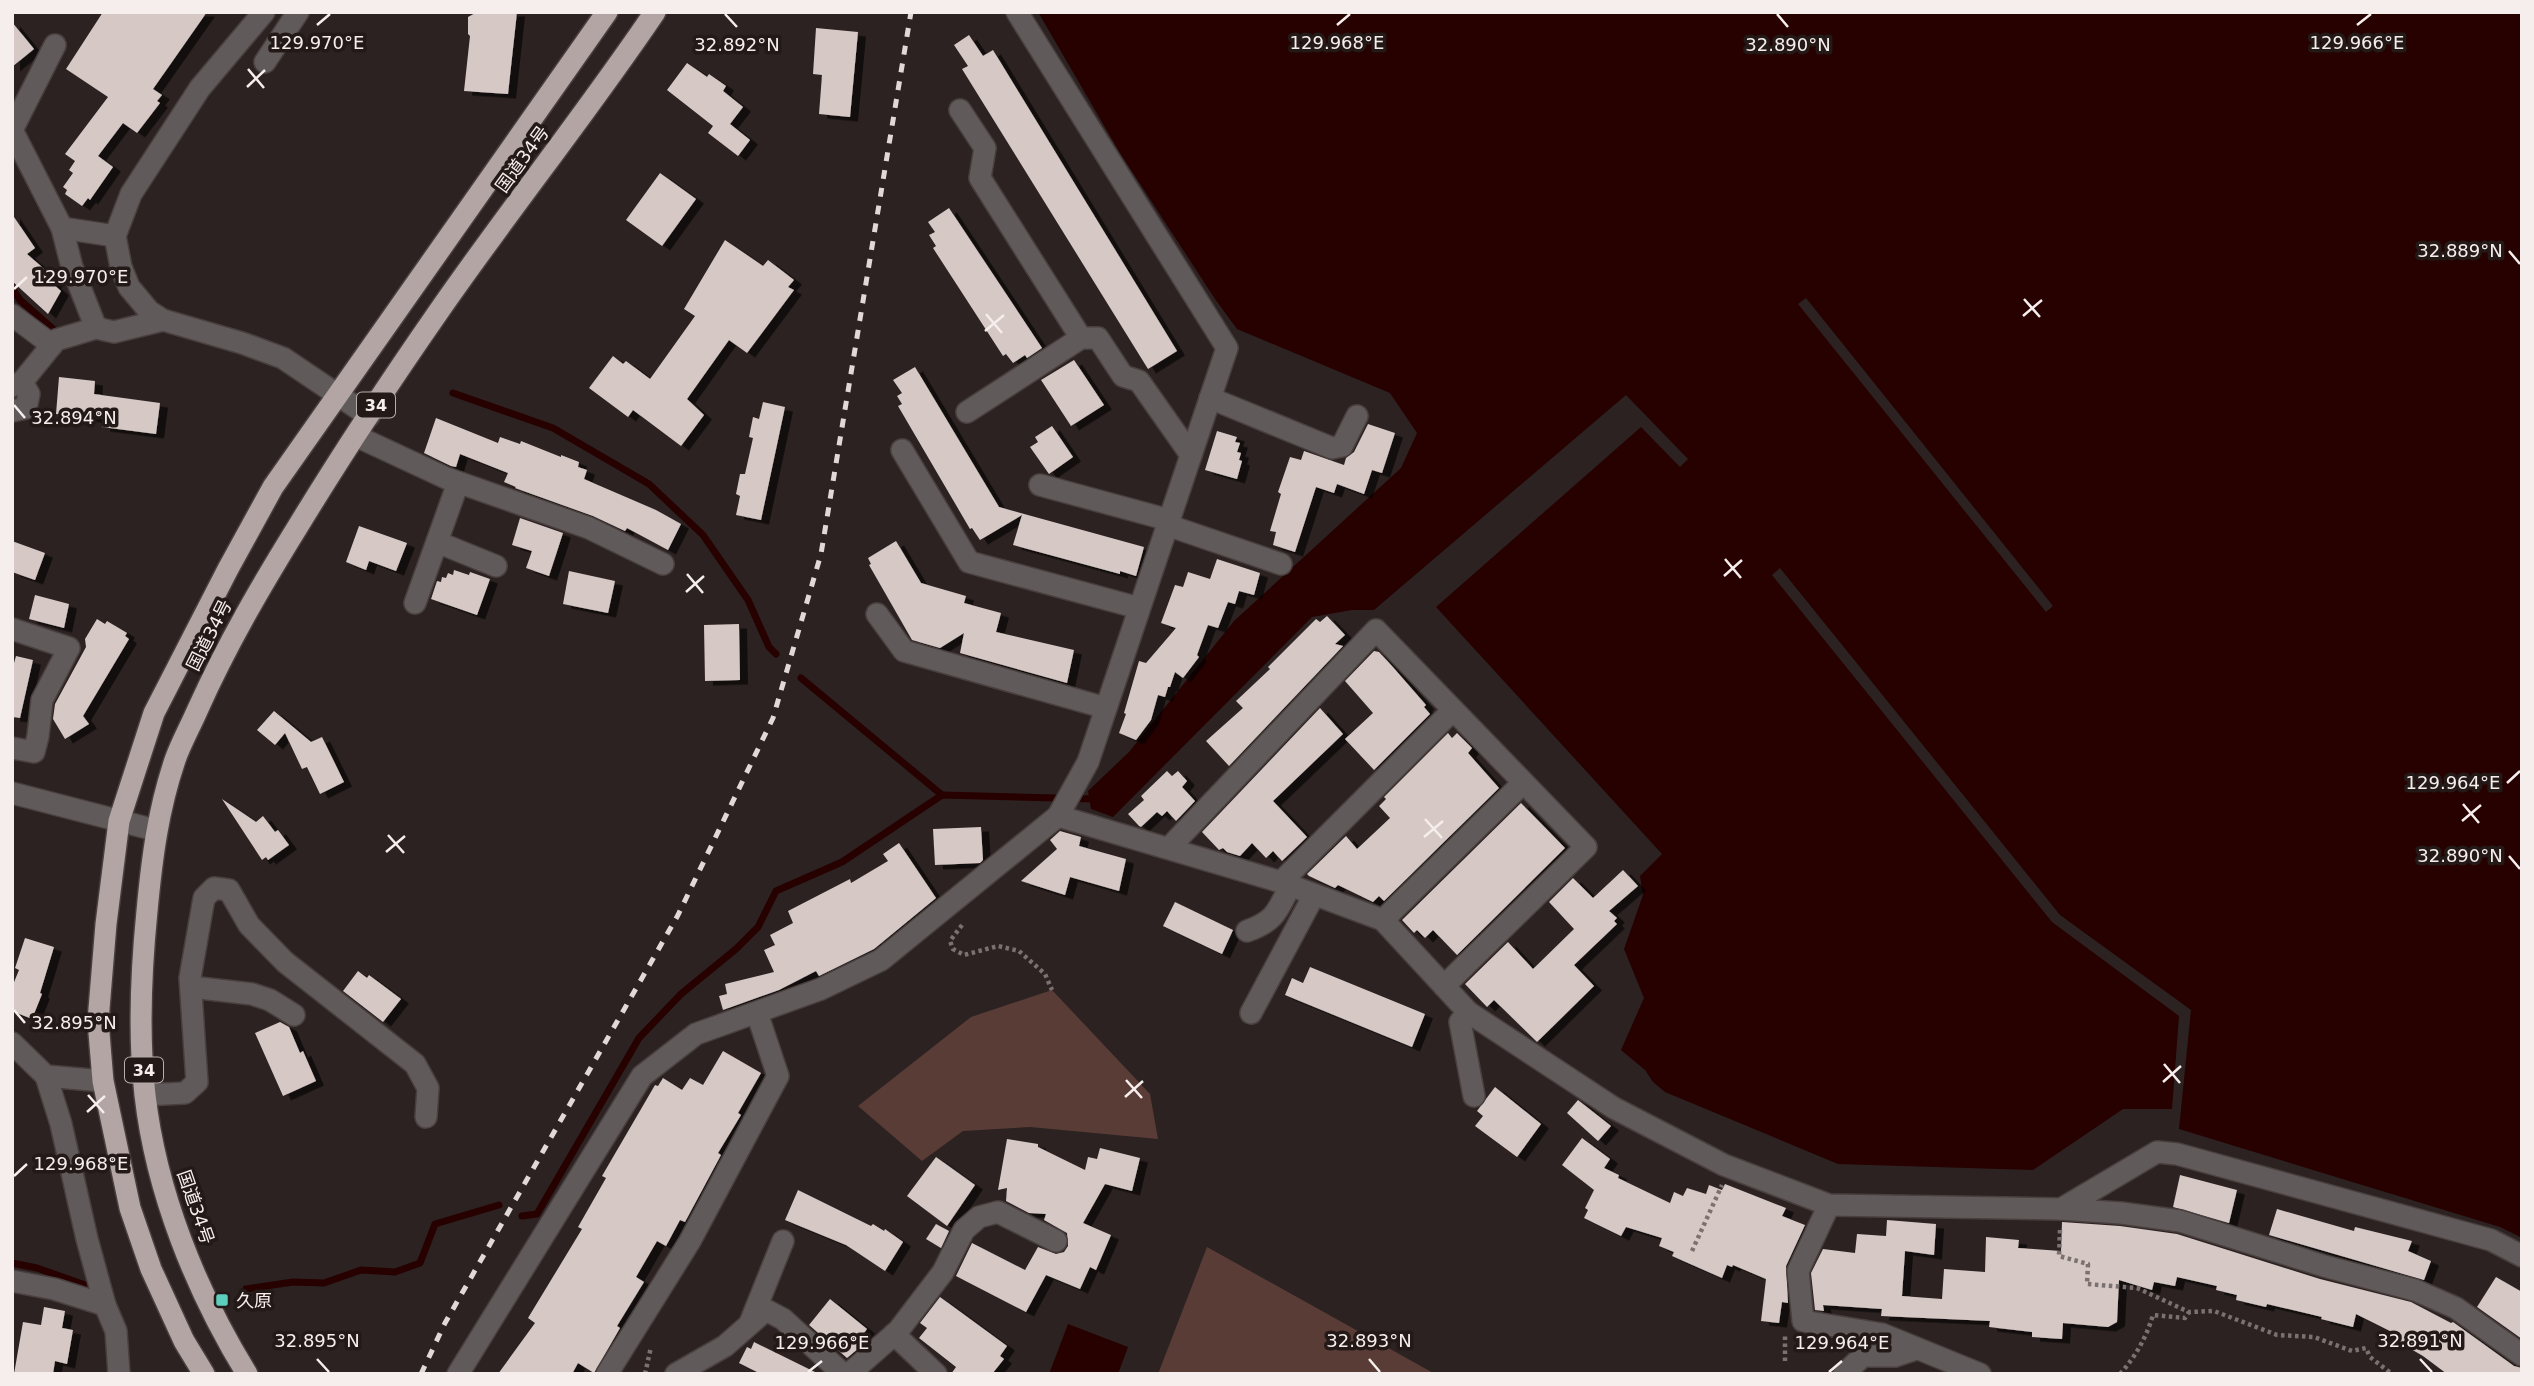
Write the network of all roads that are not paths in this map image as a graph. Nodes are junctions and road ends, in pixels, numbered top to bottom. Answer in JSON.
{"nodes":[{"id":1,"x":264,"y":12,"type":"edge"},
{"id":2,"x":298,"y":12,"type":"edge"},
{"id":3,"x":607,"y":12,"type":"edge"},
{"id":4,"x":655,"y":12,"type":"edge"},
{"id":5,"x":1017,"y":12,"type":"edge"},
{"id":6,"x":55,"y":45,"type":"dead end"},
{"id":7,"x":265,"y":62,"type":"dead end"},
{"id":8,"x":960,"y":110,"type":"dead end"},
{"id":9,"x":12,"y":130,"type":"edge"},
{"id":10,"x":62,"y":228,"type":"junction"},
{"id":11,"x":115,"y":236,"type":"junction"},
{"id":12,"x":12,"y":315,"type":"edge"},
{"id":13,"x":163,"y":320,"type":"junction"},
{"id":14,"x":96,"y":328,"type":"junction"},
{"id":15,"x":1081,"y":338,"type":"junction"},
{"id":16,"x":52,"y":345,"type":"junction"},
{"id":17,"x":17,"y":384,"type":"edge"},
{"id":18,"x":337,"y":394,"type":"junction"},
{"id":19,"x":1210,"y":398,"type":"junction"},
{"id":20,"x":12,"y":411,"type":"edge"},
{"id":21,"x":967,"y":412,"type":"dead end"},
{"id":22,"x":369,"y":416,"type":"junction"},
{"id":23,"x":1357,"y":416,"type":"dead end"},
{"id":24,"x":356,"y":436,"type":"junction"},
{"id":25,"x":902,"y":450,"type":"dead end"},
{"id":26,"x":1191,"y":455,"type":"junction"},
{"id":27,"x":458,"y":482,"type":"junction"},
{"id":28,"x":1040,"y":485,"type":"dead end"},
{"id":29,"x":1168,"y":522,"type":"junction"},
{"id":30,"x":437,"y":542,"type":"junction"},
{"id":31,"x":663,"y":564,"type":"dead end"},
{"id":32,"x":1281,"y":564,"type":"dead end"},
{"id":33,"x":496,"y":566,"type":"dead end"},
{"id":34,"x":415,"y":603,"type":"dead end"},
{"id":35,"x":1139,"y":608,"type":"junction"},
{"id":36,"x":877,"y":614,"type":"dead end"},
{"id":37,"x":12,"y":629,"type":"edge"},
{"id":38,"x":1106,"y":708,"type":"junction"},
{"id":39,"x":1453,"y":710,"type":"junction"},
{"id":40,"x":12,"y":748,"type":"edge"},
{"id":41,"x":1523,"y":783,"type":"junction"},
{"id":42,"x":12,"y":793,"type":"edge"},
{"id":43,"x":1059,"y":815,"type":"junction"},
{"id":44,"x":119,"y":821,"type":"junction"},
{"id":45,"x":155,"y":830,"type":"junction"},
{"id":46,"x":1169,"y":848,"type":"junction"},
{"id":47,"x":1285,"y":884,"type":"junction"},
{"id":48,"x":1314,"y":895,"type":"junction"},
{"id":49,"x":1384,"y":920,"type":"junction"},
{"id":50,"x":1247,"y":931,"type":"dead end"},
{"id":51,"x":1444,"y":986,"type":"junction"},
{"id":52,"x":191,"y":987,"type":"junction"},
{"id":53,"x":1468,"y":1012,"type":"junction"},
{"id":54,"x":757,"y":1013,"type":"junction"},
{"id":55,"x":1251,"y":1013,"type":"dead end"},
{"id":56,"x":294,"y":1015,"type":"dead end"},
{"id":57,"x":12,"y":1042,"type":"edge"},
{"id":58,"x":46,"y":1076,"type":"junction"},
{"id":59,"x":103,"y":1081,"type":"junction"},
{"id":60,"x":145,"y":1095,"type":"junction"},
{"id":61,"x":1474,"y":1096,"type":"dead end"},
{"id":62,"x":426,"y":1117,"type":"dead end"},
{"id":63,"x":1829,"y":1205,"type":"junction"},
{"id":64,"x":2061,"y":1209,"type":"junction"},
{"id":65,"x":783,"y":1241,"type":"dead end"},
{"id":66,"x":1056,"y":1241,"type":"dead end"},
{"id":67,"x":2522,"y":1256,"type":"edge"},
{"id":68,"x":12,"y":1281,"type":"edge"},
{"id":69,"x":104,"y":1305,"type":"junction"},
{"id":70,"x":750,"y":1325,"type":"junction"},
{"id":71,"x":894,"y":1334,"type":"junction"},
{"id":72,"x":1916,"y":1349,"type":"junction"},
{"id":73,"x":2522,"y":1356,"type":"edge"},
{"id":74,"x":466,"y":1371,"type":"edge"},
{"id":75,"x":119,"y":1374,"type":"edge"},
{"id":76,"x":204,"y":1374,"type":"edge"},
{"id":77,"x":247,"y":1374,"type":"edge"},
{"id":78,"x":607,"y":1374,"type":"edge"},
{"id":79,"x":676,"y":1374,"type":"edge"},
{"id":80,"x":843,"y":1374,"type":"edge"},
{"id":81,"x":849,"y":1374,"type":"edge"},
{"id":82,"x":936,"y":1374,"type":"edge"},
{"id":83,"x":1844,"y":1374,"type":"edge"},
{"id":84,"x":1980,"y":1374,"type":"edge"}],
"edges":[{"from":1,"to":11,"type":"street"},
{"from":2,"to":7,"type":"street"},
{"from":3,"to":18,"type":"highway","name":"国道34号","number":"34"},
{"from":4,"to":22,"type":"highway","name":"国道34号","number":"34"},
{"from":5,"to":19,"type":"street"},
{"from":6,"to":9,"type":"street"},
{"from":8,"to":15,"type":"street"},
{"from":9,"to":10,"type":"street"},
{"from":10,"to":11,"type":"street"},
{"from":10,"to":14,"type":"street"},
{"from":11,"to":13,"type":"street"},
{"from":12,"to":16,"type":"street"},
{"from":13,"to":14,"type":"street"},
{"from":13,"to":18,"type":"street"},
{"from":14,"to":16,"type":"street"},
{"from":15,"to":21,"type":"street"},
{"from":15,"to":26,"type":"street"},
{"from":16,"to":17,"type":"street"},
{"from":17,"to":20,"type":"street"},
{"from":18,"to":22,"type":"street"},
{"from":18,"to":44,"type":"highway","name":"国道34号","number":"34"},
{"from":19,"to":23,"type":"street"},
{"from":19,"to":26,"type":"street"},
{"from":22,"to":24,"type":"highway","name":"国道34号","number":"34"},
{"from":24,"to":27,"type":"street"},
{"from":24,"to":45,"type":"highway","name":"国道34号","number":"34"},
{"from":25,"to":35,"type":"street"},
{"from":26,"to":29,"type":"street"},
{"from":27,"to":30,"type":"street"},
{"from":27,"to":31,"type":"street"},
{"from":28,"to":29,"type":"street"},
{"from":29,"to":32,"type":"street"},
{"from":29,"to":35,"type":"street"},
{"from":30,"to":33,"type":"street"},
{"from":30,"to":34,"type":"street"},
{"from":35,"to":38,"type":"street"},
{"from":36,"to":38,"type":"street"},
{"from":37,"to":40,"type":"street"},
{"from":38,"to":43,"type":"street"},
{"from":39,"to":41,"type":"street"},
{"from":39,"to":46,"type":"street"},
{"from":39,"to":47,"type":"street"},
{"from":41,"to":49,"type":"street"},
{"from":41,"to":51,"type":"street"},
{"from":42,"to":44,"type":"street"},
{"from":43,"to":46,"type":"street"},
{"from":43,"to":54,"type":"street"},
{"from":44,"to":45,"type":"street"},
{"from":44,"to":59,"type":"highway","name":"国道34号","number":"34"},
{"from":45,"to":60,"type":"highway","name":"国道34号","number":"34"},
{"from":46,"to":47,"type":"street"},
{"from":47,"to":48,"type":"street"},
{"from":47,"to":50,"type":"street"},
{"from":48,"to":49,"type":"street"},
{"from":48,"to":55,"type":"street"},
{"from":49,"to":51,"type":"street"},
{"from":51,"to":53,"type":"street"},
{"from":52,"to":56,"type":"street"},
{"from":52,"to":60,"type":"street"},
{"from":52,"to":62,"type":"street"},
{"from":53,"to":61,"type":"street"},
{"from":53,"to":63,"type":"street"},
{"from":54,"to":74,"type":"street"},
{"from":54,"to":78,"type":"street"},
{"from":57,"to":58,"type":"street"},
{"from":58,"to":59,"type":"street"},
{"from":58,"to":69,"type":"street"},
{"from":59,"to":76,"type":"highway","name":"国道34号","number":"34"},
{"from":60,"to":77,"type":"highway","name":"国道34号","number":"34"},
{"from":63,"to":64,"type":"street"},
{"from":63,"to":72,"type":"street"},
{"from":64,"to":67,"type":"street"},
{"from":64,"to":73,"type":"street"},
{"from":65,"to":70,"type":"street"},
{"from":66,"to":71,"type":"street"},
{"from":68,"to":69,"type":"street"},
{"from":69,"to":75,"type":"street"},
{"from":70,"to":79,"type":"street"},
{"from":70,"to":80,"type":"street"},
{"from":71,"to":81,"type":"street"},
{"from":71,"to":82,"type":"street"},
{"from":72,"to":83,"type":"street"},
{"from":72,"to":84,"type":"street"}]}
